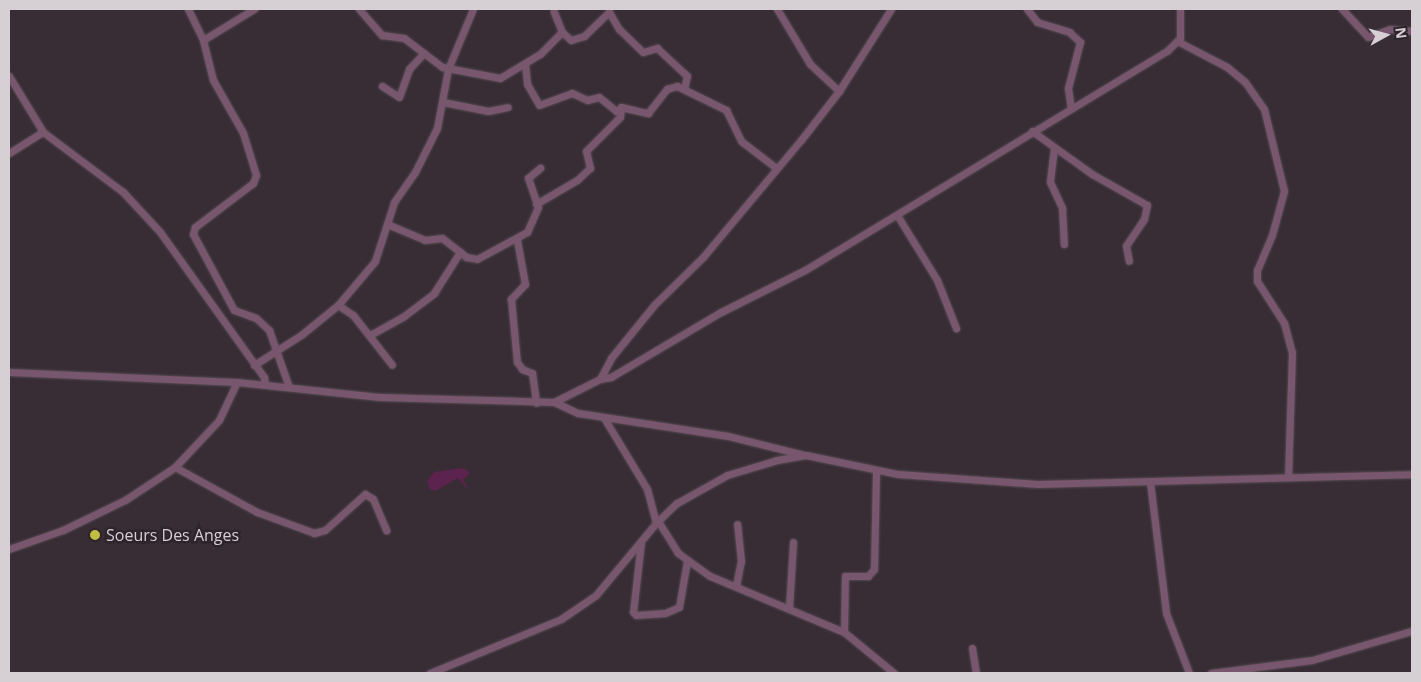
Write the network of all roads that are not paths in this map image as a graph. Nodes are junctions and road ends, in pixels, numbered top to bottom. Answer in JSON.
{"nodes":[{"id":1,"x":188,"y":9,"type":"edge"},
{"id":2,"x":254,"y":9,"type":"edge"},
{"id":3,"x":359,"y":9,"type":"edge"},
{"id":4,"x":473,"y":9,"type":"edge"},
{"id":5,"x":777,"y":9,"type":"edge"},
{"id":6,"x":891,"y":9,"type":"edge"},
{"id":7,"x":1027,"y":9,"type":"edge"},
{"id":8,"x":1180,"y":9,"type":"edge"},
{"id":9,"x":1342,"y":9,"type":"edge"},
{"id":10,"x":554,"y":12,"type":"dead end"},
{"id":11,"x":1412,"y":31,"type":"edge"},
{"id":12,"x":562,"y":32,"type":"junction"},
{"id":13,"x":203,"y":40,"type":"junction"},
{"id":14,"x":1179,"y":42,"type":"junction"},
{"id":15,"x":424,"y":53,"type":"junction"},
{"id":16,"x":525,"y":64,"type":"junction"},
{"id":17,"x":448,"y":69,"type":"junction"},
{"id":18,"x":9,"y":76,"type":"edge"},
{"id":19,"x":382,"y":86,"type":"dead end"},
{"id":20,"x":684,"y":89,"type":"junction"},
{"id":21,"x":839,"y":91,"type":"junction"},
{"id":22,"x":444,"y":102,"type":"junction"},
{"id":23,"x":508,"y":107,"type":"dead end"},
{"id":24,"x":1071,"y":109,"type":"junction"},
{"id":25,"x":620,"y":110,"type":"junction"},
{"id":26,"x":1032,"y":131,"type":"junction"},
{"id":27,"x":43,"y":132,"type":"junction"},
{"id":28,"x":1054,"y":148,"type":"junction"},
{"id":29,"x":9,"y":153,"type":"edge"},
{"id":30,"x":540,"y":168,"type":"dead end"},
{"id":31,"x":776,"y":168,"type":"junction"},
{"id":32,"x":536,"y":204,"type":"junction"},
{"id":33,"x":897,"y":215,"type":"junction"},
{"id":34,"x":387,"y":224,"type":"junction"},
{"id":35,"x":518,"y":240,"type":"junction"},
{"id":36,"x":1064,"y":244,"type":"dead end"},
{"id":37,"x":460,"y":252,"type":"junction"},
{"id":38,"x":1129,"y":261,"type":"dead end"},
{"id":39,"x":338,"y":304,"type":"junction"},
{"id":40,"x":956,"y":328,"type":"dead end"},
{"id":41,"x":370,"y":335,"type":"junction"},
{"id":42,"x":277,"y":350,"type":"junction"},
{"id":43,"x":254,"y":365,"type":"junction"},
{"id":44,"x":392,"y":365,"type":"dead end"},
{"id":45,"x":9,"y":372,"type":"edge"},
{"id":46,"x":600,"y":379,"type":"junction"},
{"id":47,"x":237,"y":382,"type":"junction"},
{"id":48,"x":265,"y":384,"type":"junction"},
{"id":49,"x":289,"y":387,"type":"junction"},
{"id":50,"x":554,"y":402,"type":"junction"},
{"id":51,"x":536,"y":403,"type":"junction"},
{"id":52,"x":604,"y":418,"type":"junction"},
{"id":53,"x":806,"y":455,"type":"junction"},
{"id":54,"x":175,"y":467,"type":"junction"},
{"id":55,"x":876,"y":470,"type":"junction"},
{"id":56,"x":1412,"y":474,"type":"edge"},
{"id":57,"x":1288,"y":477,"type":"junction"},
{"id":58,"x":1150,"y":482,"type":"junction"},
{"id":59,"x":657,"y":522,"type":"junction"},
{"id":60,"x":737,"y":524,"type":"dead end"},
{"id":61,"x":386,"y":530,"type":"dead end"},
{"id":62,"x":641,"y":542,"type":"junction"},
{"id":63,"x":793,"y":542,"type":"dead end"},
{"id":64,"x":9,"y":549,"type":"edge"},
{"id":65,"x":687,"y":561,"type":"junction"},
{"id":66,"x":736,"y":586,"type":"junction"},
{"id":67,"x":789,"y":608,"type":"junction"},
{"id":68,"x":1412,"y":631,"type":"edge"},
{"id":69,"x":844,"y":632,"type":"junction"},
{"id":70,"x":972,"y":648,"type":"dead end"},
{"id":71,"x":430,"y":673,"type":"edge"},
{"id":72,"x":894,"y":673,"type":"edge"},
{"id":73,"x":976,"y":673,"type":"edge"},
{"id":74,"x":1189,"y":673,"type":"edge"},
{"id":75,"x":1211,"y":673,"type":"edge"}],
"edges":[{"from":1,"to":13,"type":"street"},
{"from":2,"to":13,"type":"street"},
{"from":3,"to":15,"type":"street"},
{"from":4,"to":17,"type":"street"},
{"from":5,"to":21,"type":"street"},
{"from":6,"to":21,"type":"street"},
{"from":7,"to":24,"type":"street"},
{"from":8,"to":14,"type":"street"},
{"from":9,"to":11,"type":"street"},
{"from":10,"to":12,"type":"street"},
{"from":12,"to":16,"type":"street"},
{"from":12,"to":20,"type":"street"},
{"from":13,"to":42,"type":"street"},
{"from":14,"to":24,"type":"street"},
{"from":14,"to":57,"type":"street"},
{"from":15,"to":17,"type":"street"},
{"from":15,"to":19,"type":"street"},
{"from":16,"to":17,"type":"street"},
{"from":16,"to":25,"type":"street"},
{"from":17,"to":22,"type":"street"},
{"from":18,"to":27,"type":"street"},
{"from":20,"to":25,"type":"street"},
{"from":20,"to":31,"type":"street"},
{"from":21,"to":31,"type":"street"},
{"from":22,"to":23,"type":"street"},
{"from":22,"to":34,"type":"street"},
{"from":24,"to":26,"type":"street"},
{"from":25,"to":32,"type":"street"},
{"from":26,"to":28,"type":"street"},
{"from":26,"to":33,"type":"street"},
{"from":27,"to":29,"type":"street"},
{"from":27,"to":43,"type":"street"},
{"from":28,"to":36,"type":"street"},
{"from":28,"to":38,"type":"street"},
{"from":30,"to":32,"type":"street"},
{"from":31,"to":46,"type":"street"},
{"from":32,"to":35,"type":"street"},
{"from":33,"to":40,"type":"street"},
{"from":33,"to":46,"type":"street"},
{"from":34,"to":37,"type":"street"},
{"from":34,"to":39,"type":"street"},
{"from":35,"to":37,"type":"street"},
{"from":35,"to":51,"type":"street"},
{"from":37,"to":41,"type":"street"},
{"from":39,"to":41,"type":"street"},
{"from":39,"to":42,"type":"street"},
{"from":41,"to":44,"type":"street"},
{"from":42,"to":43,"type":"street"},
{"from":42,"to":49,"type":"street"},
{"from":43,"to":48,"type":"street"},
{"from":45,"to":47,"type":"street"},
{"from":46,"to":50,"type":"street"},
{"from":47,"to":48,"type":"street"},
{"from":47,"to":54,"type":"street"},
{"from":48,"to":49,"type":"street"},
{"from":49,"to":51,"type":"street"},
{"from":50,"to":51,"type":"street"},
{"from":50,"to":52,"type":"street"},
{"from":52,"to":53,"type":"street"},
{"from":52,"to":59,"type":"street"},
{"from":53,"to":55,"type":"street"},
{"from":53,"to":59,"type":"street"},
{"from":54,"to":61,"type":"street"},
{"from":54,"to":64,"type":"street"},
{"from":55,"to":58,"type":"street"},
{"from":55,"to":69,"type":"street"},
{"from":56,"to":57,"type":"street"},
{"from":57,"to":58,"type":"street"},
{"from":58,"to":74,"type":"street"},
{"from":59,"to":62,"type":"street"},
{"from":59,"to":65,"type":"street"},
{"from":60,"to":66,"type":"street"},
{"from":62,"to":65,"type":"street"},
{"from":62,"to":71,"type":"street"},
{"from":63,"to":67,"type":"street"},
{"from":65,"to":66,"type":"street"},
{"from":66,"to":67,"type":"street"},
{"from":67,"to":69,"type":"street"},
{"from":68,"to":75,"type":"street"},
{"from":69,"to":72,"type":"street"},
{"from":70,"to":73,"type":"street"}]}
